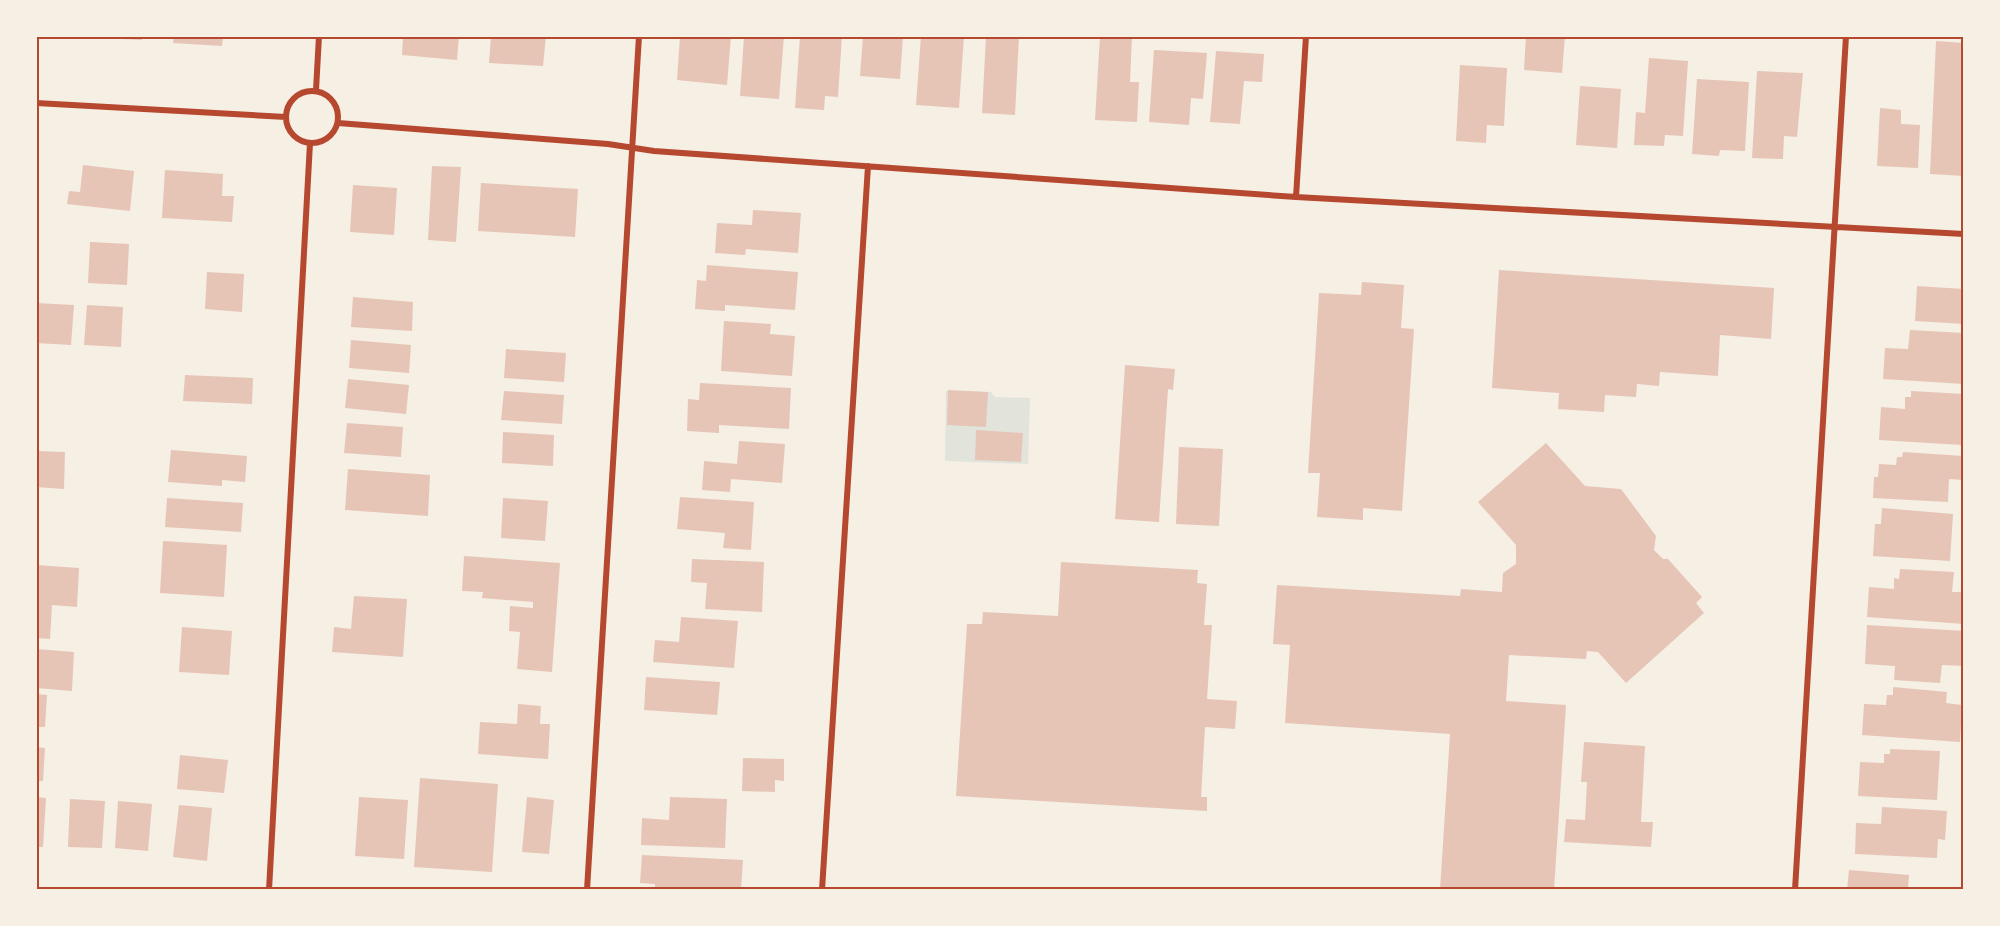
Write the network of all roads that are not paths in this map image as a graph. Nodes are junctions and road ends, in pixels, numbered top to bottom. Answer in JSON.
{"nodes":[{"id":1,"x":319,"y":36,"type":"edge"},
{"id":2,"x":639,"y":36,"type":"edge"},
{"id":3,"x":1306,"y":36,"type":"edge"},
{"id":4,"x":1846,"y":36,"type":"edge"},
{"id":5,"x":316,"y":90,"type":"junction"},
{"id":6,"x":36,"y":102,"type":"edge"},
{"id":7,"x":286,"y":117,"type":"junction"},
{"id":8,"x":338,"y":123,"type":"junction"},
{"id":9,"x":310,"y":143,"type":"junction"},
{"id":10,"x":632,"y":149,"type":"junction"},
{"id":11,"x":868,"y":166,"type":"junction"},
{"id":12,"x":1296,"y":197,"type":"junction"},
{"id":13,"x":1834,"y":225,"type":"junction"},
{"id":14,"x":1964,"y":234,"type":"edge"},
{"id":15,"x":269,"y":890,"type":"edge"},
{"id":16,"x":587,"y":890,"type":"edge"},
{"id":17,"x":822,"y":890,"type":"edge"},
{"id":18,"x":1795,"y":890,"type":"edge"}],
"edges":[{"from":1,"to":5,"type":"street"},
{"from":2,"to":10,"type":"street"},
{"from":3,"to":12,"type":"street"},
{"from":4,"to":13,"type":"street"},
{"from":5,"to":7,"type":"street"},
{"from":5,"to":8,"type":"street"},
{"from":6,"to":7,"type":"street"},
{"from":7,"to":9,"type":"street"},
{"from":8,"to":9,"type":"street"},
{"from":8,"to":10,"type":"street"},
{"from":9,"to":15,"type":"street"},
{"from":10,"to":11,"type":"street"},
{"from":10,"to":16,"type":"street"},
{"from":11,"to":12,"type":"street"},
{"from":11,"to":17,"type":"street"},
{"from":12,"to":13,"type":"street"},
{"from":13,"to":14,"type":"street"},
{"from":13,"to":18,"type":"street"}]}
